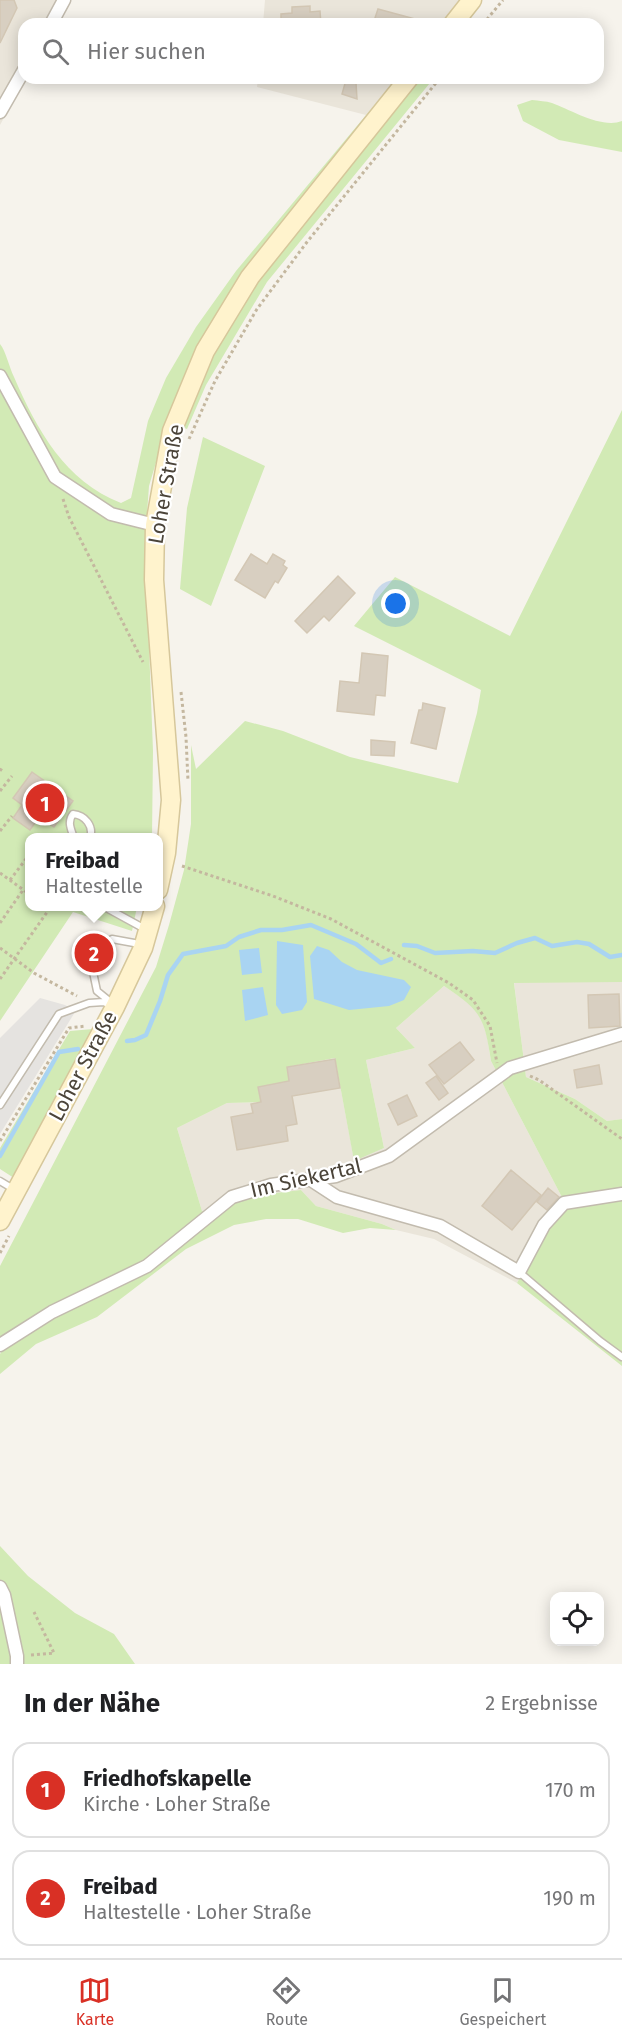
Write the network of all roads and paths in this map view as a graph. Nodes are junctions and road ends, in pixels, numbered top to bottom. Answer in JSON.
{"nodes":[{"id":1,"x":64,"y":0,"type":"edge"},
{"id":2,"x":472,"y":0,"type":"edge"},
{"id":3,"x":502,"y":0,"type":"edge"},
{"id":4,"x":54,"y":18,"type":"edge"},
{"id":5,"x":458,"y":18,"type":"edge"},
{"id":6,"x":488,"y":18,"type":"edge"},
{"id":7,"x":18,"y":80,"type":"edge"},
{"id":8,"x":404,"y":84,"type":"edge"},
{"id":9,"x":435,"y":84,"type":"edge"},
{"id":10,"x":0,"y":112,"type":"edge"},
{"id":11,"x":0,"y":376,"type":"edge"},
{"id":12,"x":187,"y":448,"type":"dead end"},
{"id":13,"x":55,"y":477,"type":"junction"},
{"id":14,"x":154,"y":525,"type":"junction"},
{"id":15,"x":145,"y":664,"type":"dead end"},
{"id":16,"x":181,"y":691,"type":"dead end"},
{"id":17,"x":12,"y":776,"type":"dead end"},
{"id":18,"x":188,"y":788,"type":"dead end"},
{"id":19,"x":0,"y":791,"type":"edge"},
{"id":20,"x":12,"y":816,"type":"dead end"},
{"id":21,"x":0,"y":831,"type":"edge"},
{"id":22,"x":73,"y":833,"type":"edge"},
{"id":23,"x":92,"y":833,"type":"edge"},
{"id":24,"x":25,"y":861,"type":"edge"},
{"id":25,"x":163,"y":869,"type":"edge"},
{"id":26,"x":0,"y":873,"type":"edge"},
{"id":27,"x":179,"y":876,"type":"dead end"},
{"id":28,"x":10,"y":880,"type":"junction"},
{"id":29,"x":23,"y":890,"type":"joint"},
{"id":30,"x":48,"y":911,"type":"edge"},
{"id":31,"x":109,"y":911,"type":"edge"},
{"id":32,"x":154,"y":911,"type":"edge"},
{"id":33,"x":0,"y":923,"type":"edge"},
{"id":34,"x":146,"y":939,"type":"junction"},
{"id":35,"x":0,"y":948,"type":"edge"},
{"id":36,"x":15,"y":958,"type":"junction"},
{"id":37,"x":0,"y":979,"type":"edge"},
{"id":38,"x":89,"y":1003,"type":"junction"},
{"id":39,"x":115,"y":1007,"type":"junction"},
{"id":40,"x":92,"y":1025,"type":"dead end"},
{"id":41,"x":622,"y":1034,"type":"edge"},
{"id":42,"x":510,"y":1068,"type":"junction"},
{"id":43,"x":0,"y":1105,"type":"edge"},
{"id":44,"x":622,"y":1140,"type":"edge"},
{"id":45,"x":0,"y":1141,"type":"edge"},
{"id":46,"x":311,"y":1180,"type":"junction"},
{"id":47,"x":0,"y":1181,"type":"edge"},
{"id":48,"x":16,"y":1191,"type":"junction"},
{"id":49,"x":622,"y":1194,"type":"edge"},
{"id":50,"x":5,"y":1227,"type":"edge"},
{"id":51,"x":0,"y":1253,"type":"edge"},
{"id":52,"x":519,"y":1272,"type":"junction"},
{"id":53,"x":0,"y":1345,"type":"edge"},
{"id":54,"x":622,"y":1357,"type":"edge"},
{"id":55,"x":0,"y":1587,"type":"edge"},
{"id":56,"x":34,"y":1612,"type":"dead end"},
{"id":57,"x":17,"y":1660,"type":"edge"}],
"edges":[{"from":1,"to":4,"type":"street"},
{"from":2,"to":5,"type":"street"},
{"from":3,"to":6,"type":"path"},
{"from":7,"to":10,"type":"street"},
{"from":8,"to":14,"type":"street","name":"Loher Straße"},
{"from":9,"to":12,"type":"path"},
{"from":11,"to":13,"type":"street"},
{"from":13,"to":14,"type":"street"},
{"from":13,"to":15,"type":"path"},
{"from":14,"to":25,"type":"street","name":"Loher Straße"},
{"from":16,"to":18,"type":"path"},
{"from":17,"to":19,"type":"path"},
{"from":20,"to":21,"type":"path"},
{"from":22,"to":23,"type":"lane"},
{"from":24,"to":28,"type":"path"},
{"from":26,"to":28,"type":"path"},
{"from":27,"to":42,"type":"path"},
{"from":28,"to":29,"type":"path"},
{"from":29,"to":33,"type":"path"},
{"from":30,"to":36,"type":"path"},
{"from":31,"to":34,"type":"lane"},
{"from":32,"to":34,"type":"street","name":"Loher Straße"},
{"from":34,"to":39,"type":"street","name":"Loher Straße"},
{"from":34,"to":39,"type":"lane"},
{"from":35,"to":36,"type":"path"},
{"from":36,"to":37,"type":"path"},
{"from":36,"to":38,"type":"path"},
{"from":38,"to":39,"type":"lane"},
{"from":38,"to":43,"type":"lane"},
{"from":39,"to":48,"type":"street","name":"Loher Straße"},
{"from":40,"to":45,"type":"path"},
{"from":41,"to":42,"type":"street","name":"Im Siekertal"},
{"from":42,"to":44,"type":"path"},
{"from":42,"to":46,"type":"street","name":"Im Siekertal"},
{"from":46,"to":52,"type":"street"},
{"from":46,"to":53,"type":"street","name":"Im Siekertal"},
{"from":47,"to":48,"type":"lane"},
{"from":48,"to":50,"type":"street","name":"Loher Straße"},
{"from":49,"to":52,"type":"street"},
{"from":50,"to":51,"type":"path"},
{"from":52,"to":54,"type":"lane"},
{"from":55,"to":57,"type":"street"},
{"from":56,"to":57,"type":"path"}]}
